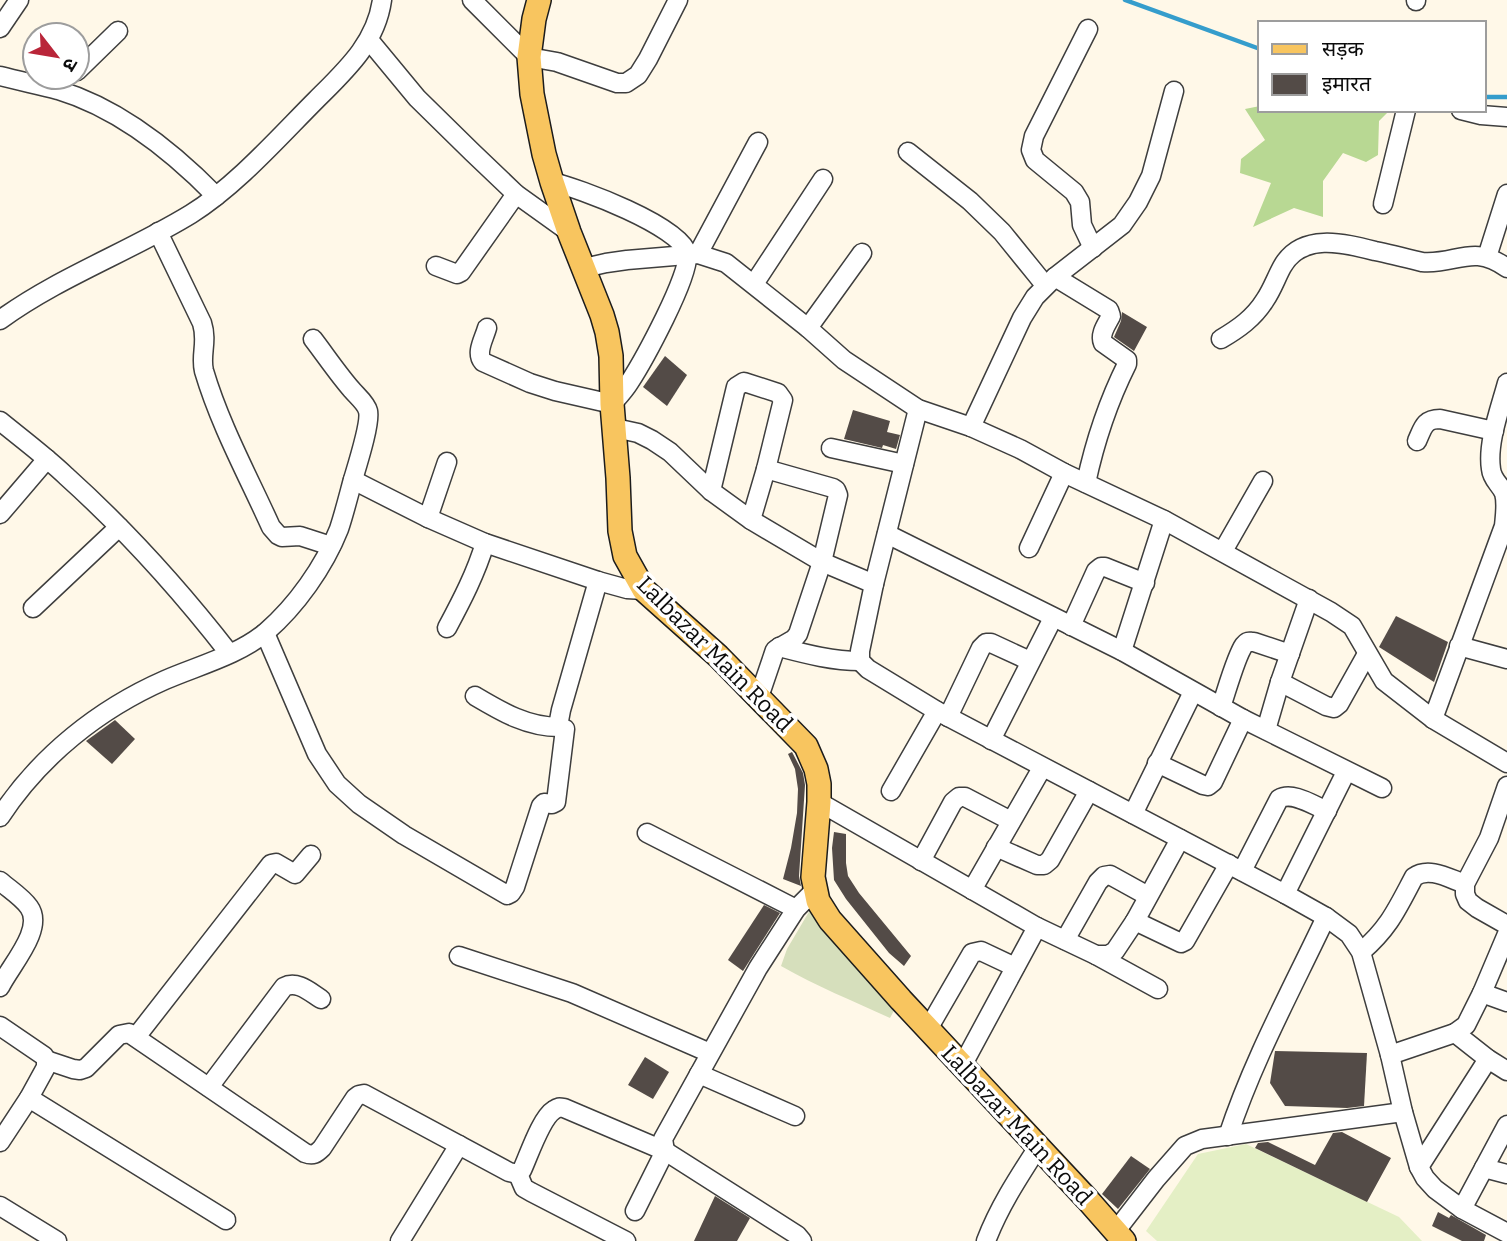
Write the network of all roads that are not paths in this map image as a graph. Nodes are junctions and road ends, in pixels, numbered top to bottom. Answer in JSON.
{"nodes":[{"id":1,"x":19,"y":0,"type":"edge"},
{"id":2,"x":382,"y":0,"type":"edge"},
{"id":3,"x":472,"y":0,"type":"edge"},
{"id":4,"x":539,"y":0,"type":"edge"},
{"id":5,"x":678,"y":0,"type":"edge"},
{"id":6,"x":0,"y":28,"type":"edge"},
{"id":7,"x":1088,"y":29,"type":"dead end"},
{"id":8,"x":118,"y":31,"type":"dead end"},
{"id":9,"x":369,"y":40,"type":"junction"},
{"id":10,"x":91,"y":57,"type":"edge"},
{"id":11,"x":529,"y":57,"type":"junction"},
{"id":12,"x":0,"y":76,"type":"edge"},
{"id":13,"x":21,"y":79,"type":"edge"},
{"id":14,"x":75,"y":91,"type":"edge"},
{"id":15,"x":1174,"y":91,"type":"dead end"},
{"id":16,"x":1406,"y":112,"type":"edge"},
{"id":17,"x":1469,"y":112,"type":"edge"},
{"id":18,"x":1507,"y":117,"type":"edge"},
{"id":19,"x":758,"y":142,"type":"dead end"},
{"id":20,"x":908,"y":152,"type":"dead end"},
{"id":21,"x":823,"y":179,"type":"dead end"},
{"id":22,"x":552,"y":182,"type":"junction"},
{"id":23,"x":516,"y":194,"type":"junction"},
{"id":24,"x":1507,"y":194,"type":"edge"},
{"id":25,"x":216,"y":196,"type":"junction"},
{"id":26,"x":1383,"y":204,"type":"dead end"},
{"id":27,"x":158,"y":232,"type":"junction"},
{"id":28,"x":569,"y":232,"type":"junction"},
{"id":29,"x":1093,"y":248,"type":"junction"},
{"id":30,"x":862,"y":253,"type":"dead end"},
{"id":31,"x":693,"y":255,"type":"junction"},
{"id":32,"x":1487,"y":257,"type":"junction"},
{"id":33,"x":436,"y":266,"type":"dead end"},
{"id":34,"x":584,"y":268,"type":"junction"},
{"id":35,"x":1507,"y":268,"type":"edge"},
{"id":36,"x":1050,"y":281,"type":"junction"},
{"id":37,"x":754,"y":284,"type":"junction"},
{"id":38,"x":0,"y":320,"type":"edge"},
{"id":39,"x":487,"y":328,"type":"dead end"},
{"id":40,"x":808,"y":328,"type":"junction"},
{"id":41,"x":313,"y":339,"type":"dead end"},
{"id":42,"x":1221,"y":339,"type":"dead end"},
{"id":43,"x":1507,"y":383,"type":"edge"},
{"id":44,"x":612,"y":404,"type":"junction"},
{"id":45,"x":918,"y":408,"type":"junction"},
{"id":46,"x":0,"y":421,"type":"edge"},
{"id":47,"x":971,"y":427,"type":"junction"},
{"id":48,"x":615,"y":428,"type":"junction"},
{"id":49,"x":1494,"y":431,"type":"junction"},
{"id":50,"x":1417,"y":441,"type":"dead end"},
{"id":51,"x":831,"y":448,"type":"dead end"},
{"id":52,"x":47,"y":459,"type":"junction"},
{"id":53,"x":447,"y":462,"type":"dead end"},
{"id":54,"x":904,"y":464,"type":"junction"},
{"id":55,"x":766,"y":469,"type":"junction"},
{"id":56,"x":1064,"y":473,"type":"junction"},
{"id":57,"x":353,"y":480,"type":"junction"},
{"id":58,"x":1264,"y":481,"type":"dead end"},
{"id":59,"x":1086,"y":483,"type":"junction"},
{"id":60,"x":711,"y":491,"type":"junction"},
{"id":61,"x":1505,"y":491,"type":"edge"},
{"id":62,"x":0,"y":514,"type":"edge"},
{"id":63,"x":428,"y":518,"type":"junction"},
{"id":64,"x":751,"y":520,"type":"junction"},
{"id":65,"x":1164,"y":520,"type":"junction"},
{"id":66,"x":119,"y":527,"type":"junction"},
{"id":67,"x":887,"y":534,"type":"junction"},
{"id":68,"x":485,"y":543,"type":"junction"},
{"id":69,"x":331,"y":546,"type":"junction"},
{"id":70,"x":1029,"y":548,"type":"dead end"},
{"id":71,"x":1223,"y":551,"type":"junction"},
{"id":72,"x":822,"y":562,"type":"junction"},
{"id":73,"x":598,"y":581,"type":"junction"},
{"id":74,"x":1145,"y":583,"type":"junction"},
{"id":75,"x":874,"y":584,"type":"junction"},
{"id":76,"x":644,"y":590,"type":"junction"},
{"id":77,"x":1309,"y":600,"type":"junction"},
{"id":78,"x":33,"y":608,"type":"dead end"},
{"id":79,"x":1053,"y":618,"type":"junction"},
{"id":80,"x":1071,"y":626,"type":"junction"},
{"id":81,"x":447,"y":628,"type":"dead end"},
{"id":82,"x":265,"y":633,"type":"junction"},
{"id":83,"x":1459,"y":646,"type":"junction"},
{"id":84,"x":779,"y":647,"type":"junction"},
{"id":85,"x":1122,"y":651,"type":"junction"},
{"id":86,"x":229,"y":653,"type":"junction"},
{"id":87,"x":1290,"y":654,"type":"junction"},
{"id":88,"x":1367,"y":654,"type":"junction"},
{"id":89,"x":1507,"y":659,"type":"edge"},
{"id":90,"x":860,"y":661,"type":"junction"},
{"id":91,"x":1030,"y":661,"type":"junction"},
{"id":92,"x":1280,"y":682,"type":"junction"},
{"id":93,"x":1193,"y":692,"type":"junction"},
{"id":94,"x":475,"y":696,"type":"dead end"},
{"id":95,"x":759,"y":697,"type":"junction"},
{"id":96,"x":1222,"y":708,"type":"junction"},
{"id":97,"x":942,"y":714,"type":"junction"},
{"id":98,"x":1243,"y":719,"type":"junction"},
{"id":99,"x":1433,"y":719,"type":"junction"},
{"id":100,"x":559,"y":727,"type":"junction"},
{"id":101,"x":1266,"y":730,"type":"junction"},
{"id":102,"x":990,"y":740,"type":"junction"},
{"id":103,"x":1157,"y":763,"type":"junction"},
{"id":104,"x":1507,"y":763,"type":"edge"},
{"id":105,"x":1042,"y":768,"type":"junction"},
{"id":106,"x":1346,"y":772,"type":"junction"},
{"id":107,"x":1507,"y":786,"type":"edge"},
{"id":108,"x":1382,"y":789,"type":"dead end"},
{"id":109,"x":891,"y":791,"type":"dead end"},
{"id":110,"x":1089,"y":791,"type":"junction"},
{"id":111,"x":819,"y":802,"type":"junction"},
{"id":112,"x":1327,"y":811,"type":"junction"},
{"id":113,"x":1133,"y":814,"type":"junction"},
{"id":114,"x":0,"y":817,"type":"edge"},
{"id":115,"x":1011,"y":821,"type":"junction"},
{"id":116,"x":647,"y":833,"type":"dead end"},
{"id":117,"x":1180,"y":839,"type":"junction"},
{"id":118,"x":996,"y":847,"type":"junction"},
{"id":119,"x":311,"y":855,"type":"dead end"},
{"id":120,"x":920,"y":861,"type":"junction"},
{"id":121,"x":1236,"y":868,"type":"junction"},
{"id":122,"x":0,"y":881,"type":"edge"},
{"id":123,"x":1465,"y":884,"type":"junction"},
{"id":124,"x":815,"y":890,"type":"junction"},
{"id":125,"x":972,"y":890,"type":"junction"},
{"id":126,"x":1285,"y":894,"type":"junction"},
{"id":127,"x":1148,"y":896,"type":"junction"},
{"id":128,"x":796,"y":909,"type":"junction"},
{"id":129,"x":1326,"y":916,"type":"junction"},
{"id":130,"x":1135,"y":921,"type":"junction"},
{"id":131,"x":1507,"y":925,"type":"edge"},
{"id":132,"x":1037,"y":927,"type":"junction"},
{"id":133,"x":1507,"y":934,"type":"edge"},
{"id":134,"x":1065,"y":940,"type":"junction"},
{"id":135,"x":1361,"y":952,"type":"junction"},
{"id":136,"x":1096,"y":955,"type":"junction"},
{"id":137,"x":459,"y":956,"type":"dead end"},
{"id":138,"x":1015,"y":967,"type":"junction"},
{"id":139,"x":0,"y":987,"type":"edge"},
{"id":140,"x":1158,"y":989,"type":"dead end"},
{"id":141,"x":1482,"y":993,"type":"junction"},
{"id":142,"x":321,"y":999,"type":"dead end"},
{"id":143,"x":1507,"y":1002,"type":"edge"},
{"id":144,"x":0,"y":1026,"type":"edge"},
{"id":145,"x":928,"y":1029,"type":"junction"},
{"id":146,"x":1455,"y":1033,"type":"junction"},
{"id":147,"x":136,"y":1037,"type":"junction"},
{"id":148,"x":710,"y":1053,"type":"junction"},
{"id":149,"x":1390,"y":1055,"type":"junction"},
{"id":150,"x":1488,"y":1059,"type":"junction"},
{"id":151,"x":47,"y":1060,"type":"junction"},
{"id":152,"x":962,"y":1066,"type":"junction"},
{"id":153,"x":1507,"y":1071,"type":"edge"},
{"id":154,"x":699,"y":1074,"type":"junction"},
{"id":155,"x":209,"y":1087,"type":"junction"},
{"id":156,"x":29,"y":1098,"type":"junction"},
{"id":157,"x":1403,"y":1112,"type":"junction"},
{"id":158,"x":794,"y":1116,"type":"dead end"},
{"id":159,"x":1507,"y":1125,"type":"edge"},
{"id":160,"x":1228,"y":1136,"type":"junction"},
{"id":161,"x":0,"y":1142,"type":"edge"},
{"id":162,"x":459,"y":1145,"type":"junction"},
{"id":163,"x":1038,"y":1147,"type":"junction"},
{"id":164,"x":665,"y":1151,"type":"junction"},
{"id":165,"x":1419,"y":1167,"type":"junction"},
{"id":166,"x":1484,"y":1168,"type":"junction"},
{"id":167,"x":518,"y":1174,"type":"junction"},
{"id":168,"x":1507,"y":1174,"type":"edge"},
{"id":169,"x":0,"y":1206,"type":"edge"},
{"id":170,"x":1462,"y":1209,"type":"junction"},
{"id":171,"x":635,"y":1211,"type":"dead end"},
{"id":172,"x":226,"y":1220,"type":"dead end"},
{"id":173,"x":1507,"y":1233,"type":"edge"},
{"id":174,"x":1120,"y":1236,"type":"edge"},
{"id":175,"x":57,"y":1241,"type":"edge"},
{"id":176,"x":400,"y":1241,"type":"edge"},
{"id":177,"x":626,"y":1241,"type":"edge"},
{"id":178,"x":801,"y":1241,"type":"edge"},
{"id":179,"x":986,"y":1241,"type":"edge"}],
"edges":[{"from":1,"to":6,"type":"street"},
{"from":2,"to":9,"type":"street"},
{"from":3,"to":11,"type":"street"},
{"from":4,"to":11,"type":"main road","name":"Lalbazar Main Road"},
{"from":5,"to":11,"type":"street"},
{"from":7,"to":29,"type":"street"},
{"from":8,"to":10,"type":"street"},
{"from":9,"to":23,"type":"street"},
{"from":9,"to":25,"type":"street"},
{"from":11,"to":22,"type":"main road","name":"Lalbazar Main Road"},
{"from":12,"to":13,"type":"street"},
{"from":14,"to":25,"type":"street"},
{"from":15,"to":29,"type":"street"},
{"from":16,"to":26,"type":"street"},
{"from":17,"to":18,"type":"street"},
{"from":19,"to":31,"type":"street"},
{"from":20,"to":36,"type":"street"},
{"from":21,"to":37,"type":"street"},
{"from":22,"to":28,"type":"main road","name":"Lalbazar Main Road"},
{"from":22,"to":31,"type":"street"},
{"from":23,"to":28,"type":"street"},
{"from":23,"to":33,"type":"street"},
{"from":24,"to":32,"type":"street"},
{"from":25,"to":27,"type":"street"},
{"from":27,"to":38,"type":"street"},
{"from":27,"to":69,"type":"street"},
{"from":28,"to":34,"type":"main road","name":"Lalbazar Main Road"},
{"from":29,"to":36,"type":"street"},
{"from":30,"to":40,"type":"street"},
{"from":31,"to":34,"type":"street"},
{"from":31,"to":37,"type":"street"},
{"from":31,"to":44,"type":"street"},
{"from":32,"to":35,"type":"street"},
{"from":32,"to":42,"type":"street"},
{"from":34,"to":44,"type":"main road","name":"Lalbazar Main Road"},
{"from":36,"to":47,"type":"street"},
{"from":36,"to":59,"type":"street"},
{"from":37,"to":40,"type":"street"},
{"from":39,"to":44,"type":"street"},
{"from":40,"to":45,"type":"street"},
{"from":41,"to":57,"type":"street"},
{"from":43,"to":49,"type":"street"},
{"from":44,"to":48,"type":"main road","name":"Lalbazar Main Road"},
{"from":45,"to":47,"type":"street"},
{"from":45,"to":54,"type":"street"},
{"from":46,"to":52,"type":"street"},
{"from":47,"to":56,"type":"street"},
{"from":48,"to":60,"type":"street"},
{"from":48,"to":76,"type":"main road","name":"Lalbazar Main Road"},
{"from":49,"to":50,"type":"street"},
{"from":49,"to":61,"type":"street"},
{"from":51,"to":54,"type":"street"},
{"from":52,"to":62,"type":"street"},
{"from":52,"to":66,"type":"street"},
{"from":53,"to":63,"type":"street"},
{"from":54,"to":67,"type":"street"},
{"from":55,"to":60,"type":"street"},
{"from":55,"to":64,"type":"street"},
{"from":55,"to":72,"type":"street"},
{"from":56,"to":59,"type":"street"},
{"from":56,"to":70,"type":"street"},
{"from":57,"to":63,"type":"street"},
{"from":57,"to":69,"type":"street"},
{"from":58,"to":71,"type":"street"},
{"from":59,"to":65,"type":"street"},
{"from":60,"to":64,"type":"street"},
{"from":61,"to":83,"type":"street"},
{"from":63,"to":68,"type":"street"},
{"from":64,"to":72,"type":"street"},
{"from":65,"to":71,"type":"street"},
{"from":65,"to":74,"type":"street"},
{"from":66,"to":78,"type":"street"},
{"from":66,"to":86,"type":"street"},
{"from":67,"to":75,"type":"street"},
{"from":67,"to":79,"type":"street"},
{"from":68,"to":73,"type":"street"},
{"from":68,"to":81,"type":"street"},
{"from":69,"to":82,"type":"street"},
{"from":71,"to":77,"type":"street"},
{"from":72,"to":75,"type":"street"},
{"from":72,"to":84,"type":"street"},
{"from":73,"to":76,"type":"street"},
{"from":73,"to":100,"type":"street"},
{"from":74,"to":80,"type":"street"},
{"from":74,"to":85,"type":"street"},
{"from":75,"to":90,"type":"street"},
{"from":76,"to":95,"type":"main road","name":"Lalbazar Main Road"},
{"from":77,"to":87,"type":"street"},
{"from":77,"to":88,"type":"street"},
{"from":79,"to":80,"type":"street"},
{"from":79,"to":91,"type":"street"},
{"from":80,"to":85,"type":"street"},
{"from":82,"to":86,"type":"street"},
{"from":82,"to":100,"type":"street"},
{"from":83,"to":89,"type":"street"},
{"from":83,"to":99,"type":"street"},
{"from":84,"to":90,"type":"street"},
{"from":84,"to":95,"type":"street"},
{"from":85,"to":93,"type":"street"},
{"from":86,"to":114,"type":"street"},
{"from":87,"to":92,"type":"street"},
{"from":87,"to":96,"type":"street"},
{"from":88,"to":92,"type":"street"},
{"from":88,"to":99,"type":"street"},
{"from":90,"to":97,"type":"street"},
{"from":91,"to":97,"type":"street"},
{"from":91,"to":102,"type":"street"},
{"from":92,"to":101,"type":"street"},
{"from":93,"to":96,"type":"street"},
{"from":93,"to":103,"type":"street"},
{"from":94,"to":100,"type":"street"},
{"from":95,"to":111,"type":"main road","name":"Lalbazar Main Road"},
{"from":96,"to":98,"type":"street"},
{"from":97,"to":102,"type":"street"},
{"from":97,"to":109,"type":"street"},
{"from":98,"to":101,"type":"street"},
{"from":98,"to":103,"type":"street"},
{"from":99,"to":104,"type":"street"},
{"from":101,"to":106,"type":"street"},
{"from":102,"to":105,"type":"street"},
{"from":103,"to":113,"type":"street"},
{"from":105,"to":110,"type":"street"},
{"from":105,"to":115,"type":"street"},
{"from":106,"to":108,"type":"street"},
{"from":106,"to":112,"type":"street"},
{"from":107,"to":123,"type":"street"},
{"from":110,"to":113,"type":"street"},
{"from":110,"to":118,"type":"street"},
{"from":111,"to":120,"type":"street"},
{"from":111,"to":124,"type":"main road","name":"Lalbazar Main Road"},
{"from":112,"to":121,"type":"street"},
{"from":112,"to":126,"type":"street"},
{"from":113,"to":117,"type":"street"},
{"from":115,"to":118,"type":"street"},
{"from":115,"to":120,"type":"street"},
{"from":116,"to":128,"type":"street"},
{"from":117,"to":121,"type":"street"},
{"from":117,"to":127,"type":"street"},
{"from":118,"to":125,"type":"street"},
{"from":119,"to":147,"type":"street"},
{"from":120,"to":125,"type":"street"},
{"from":121,"to":126,"type":"street"},
{"from":121,"to":130,"type":"street"},
{"from":122,"to":139,"type":"street"},
{"from":123,"to":131,"type":"street"},
{"from":123,"to":135,"type":"street"},
{"from":124,"to":128,"type":"street"},
{"from":124,"to":145,"type":"main road","name":"Lalbazar Main Road"},
{"from":125,"to":132,"type":"street"},
{"from":126,"to":129,"type":"street"},
{"from":127,"to":130,"type":"street"},
{"from":127,"to":134,"type":"street"},
{"from":128,"to":148,"type":"street"},
{"from":129,"to":135,"type":"street"},
{"from":129,"to":160,"type":"street"},
{"from":130,"to":136,"type":"street"},
{"from":132,"to":134,"type":"street"},
{"from":132,"to":138,"type":"street"},
{"from":133,"to":141,"type":"street"},
{"from":134,"to":136,"type":"street"},
{"from":135,"to":149,"type":"street"},
{"from":136,"to":140,"type":"street"},
{"from":137,"to":148,"type":"street"},
{"from":138,"to":145,"type":"street"},
{"from":138,"to":152,"type":"street"},
{"from":141,"to":143,"type":"street"},
{"from":141,"to":146,"type":"street"},
{"from":142,"to":155,"type":"street"},
{"from":144,"to":151,"type":"street"},
{"from":145,"to":152,"type":"main road","name":"Lalbazar Main Road"},
{"from":146,"to":149,"type":"street"},
{"from":146,"to":150,"type":"street"},
{"from":147,"to":151,"type":"street"},
{"from":147,"to":155,"type":"street"},
{"from":148,"to":154,"type":"street"},
{"from":149,"to":157,"type":"street"},
{"from":150,"to":153,"type":"street"},
{"from":150,"to":165,"type":"street"},
{"from":151,"to":156,"type":"street"},
{"from":152,"to":163,"type":"main road","name":"Lalbazar Main Road"},
{"from":154,"to":158,"type":"street"},
{"from":154,"to":164,"type":"street"},
{"from":155,"to":162,"type":"street"},
{"from":156,"to":161,"type":"street"},
{"from":156,"to":172,"type":"street"},
{"from":157,"to":160,"type":"street"},
{"from":157,"to":165,"type":"street"},
{"from":159,"to":166,"type":"street"},
{"from":160,"to":174,"type":"street"},
{"from":162,"to":167,"type":"street"},
{"from":162,"to":176,"type":"street"},
{"from":163,"to":174,"type":"main road","name":"Lalbazar Main Road"},
{"from":163,"to":179,"type":"street"},
{"from":164,"to":167,"type":"street"},
{"from":164,"to":171,"type":"street"},
{"from":164,"to":178,"type":"street"},
{"from":165,"to":170,"type":"street"},
{"from":166,"to":168,"type":"street"},
{"from":166,"to":170,"type":"street"},
{"from":167,"to":177,"type":"street"},
{"from":169,"to":175,"type":"street"},
{"from":170,"to":173,"type":"street"}]}
